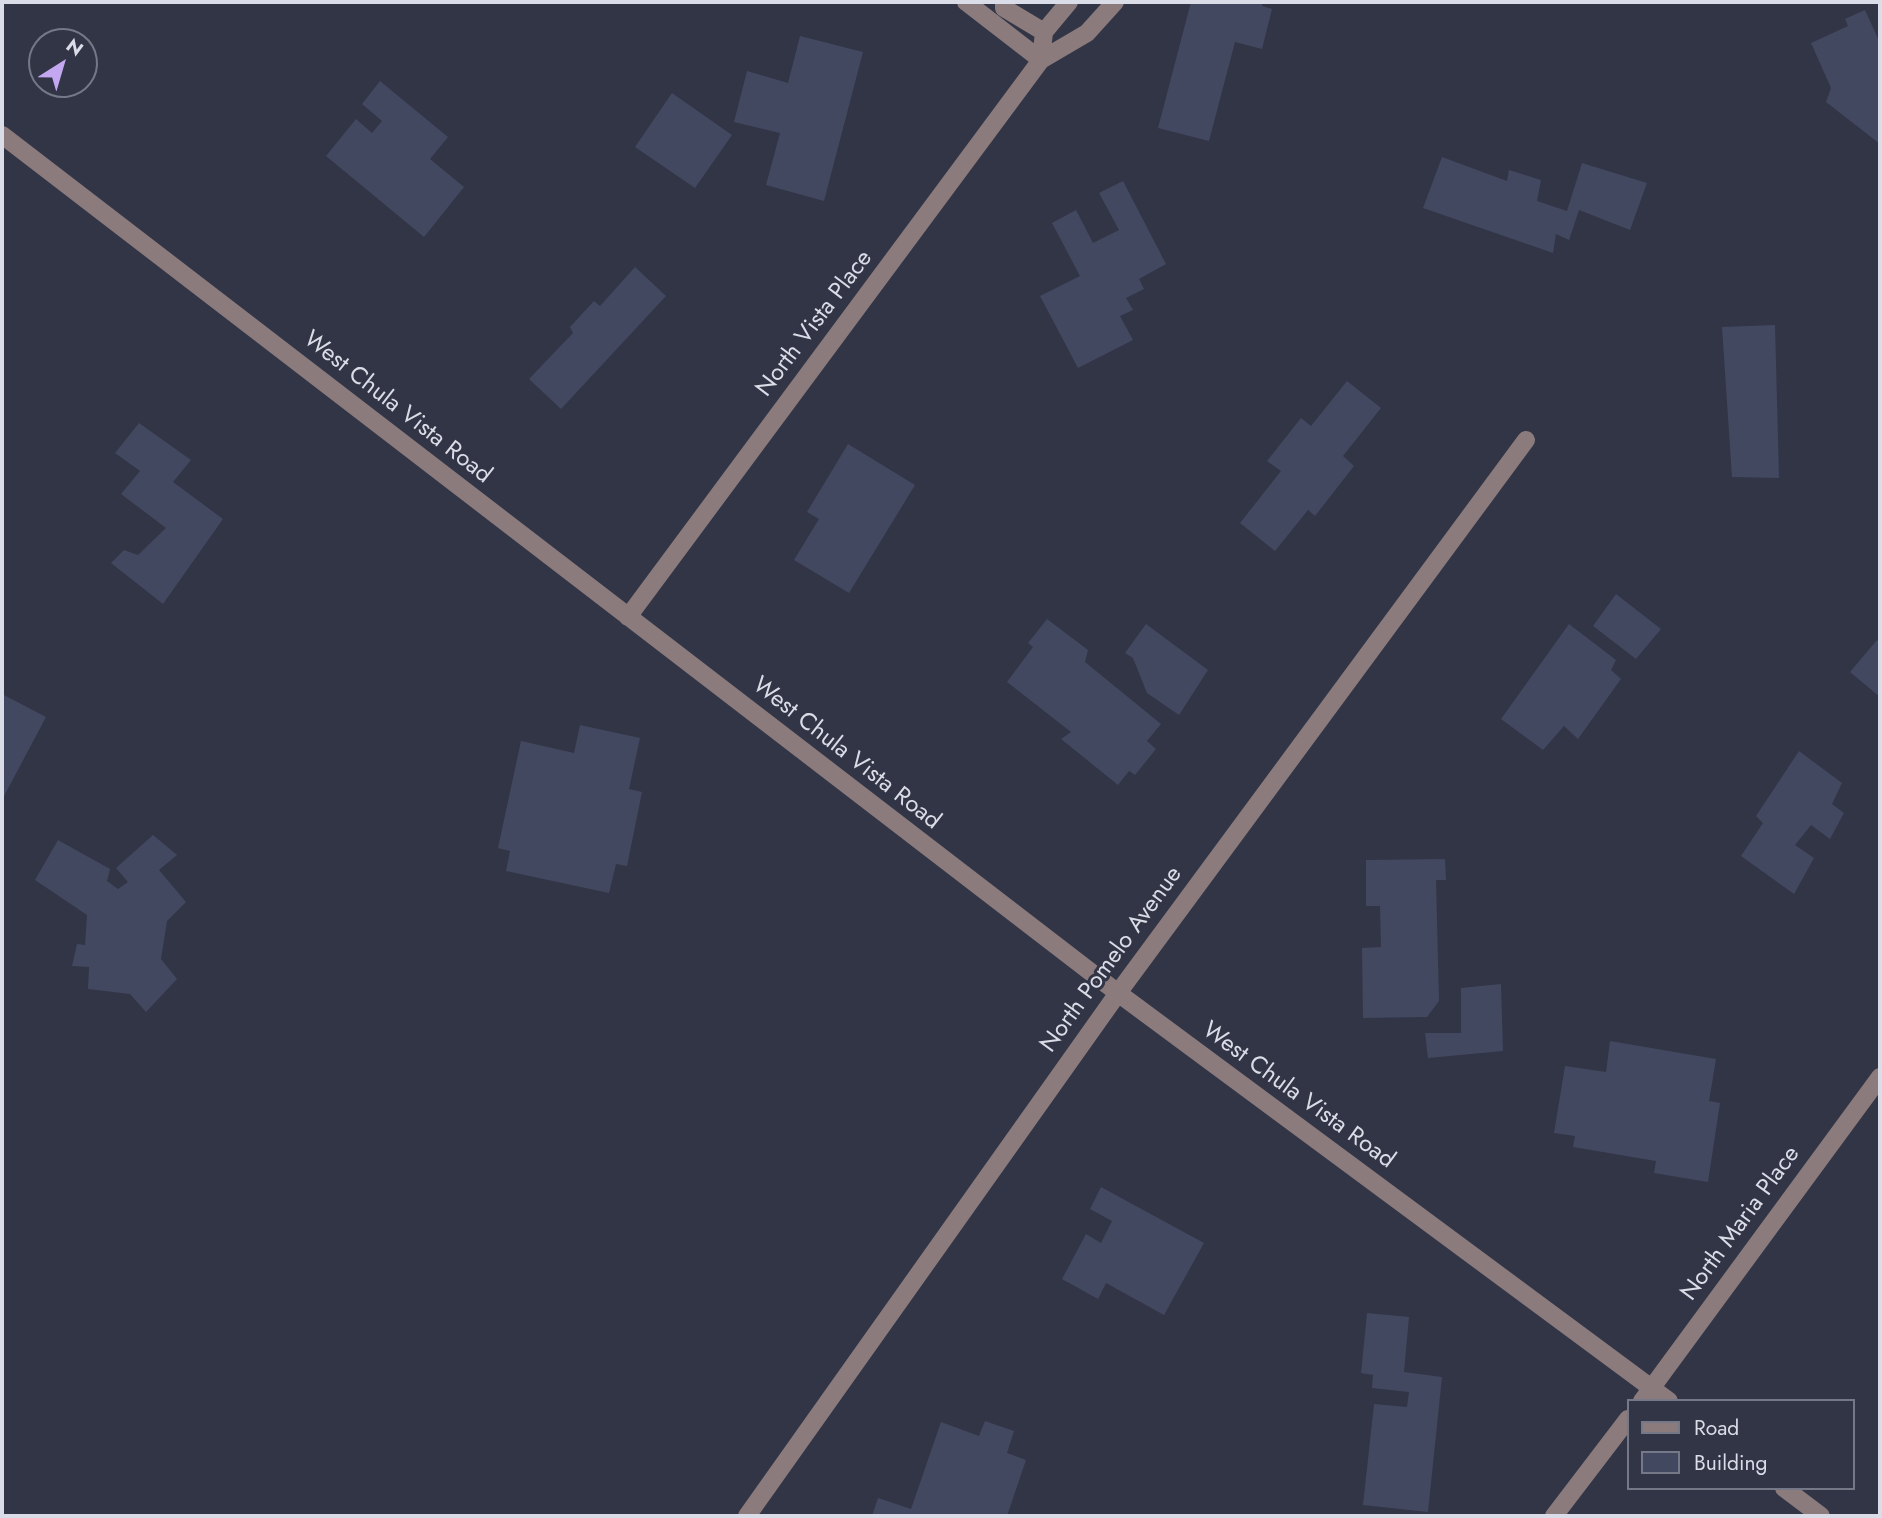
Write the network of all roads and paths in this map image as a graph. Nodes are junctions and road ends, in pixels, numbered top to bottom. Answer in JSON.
{"nodes":[{"id":1,"x":966,"y":2,"type":"edge"},
{"id":2,"x":1004,"y":2,"type":"edge"},
{"id":3,"x":1069,"y":2,"type":"edge"},
{"id":4,"x":1115,"y":2,"type":"edge"},
{"id":5,"x":1044,"y":32,"type":"junction"},
{"id":6,"x":1041,"y":60,"type":"junction"},
{"id":7,"x":2,"y":135,"type":"edge"},
{"id":8,"x":1526,"y":440,"type":"dead end"},
{"id":9,"x":628,"y":617,"type":"junction"},
{"id":10,"x":1118,"y":993,"type":"junction"},
{"id":11,"x":1880,"y":1077,"type":"edge"},
{"id":12,"x":1647,"y":1394,"type":"edge"},
{"id":13,"x":1626,"y":1422,"type":"edge"},
{"id":14,"x":1787,"y":1490,"type":"edge"},
{"id":15,"x":747,"y":1516,"type":"edge"},
{"id":16,"x":1554,"y":1516,"type":"edge"},
{"id":17,"x":1821,"y":1516,"type":"edge"}],
"edges":[{"from":1,"to":6,"type":"street"},
{"from":2,"to":5,"type":"street"},
{"from":3,"to":5,"type":"street"},
{"from":4,"to":6,"type":"street"},
{"from":5,"to":6,"type":"street"},
{"from":6,"to":9,"type":"street","name":"North Vista Place"},
{"from":7,"to":9,"type":"street","name":"West Chula Vista Road"},
{"from":8,"to":10,"type":"street","name":"North Pomelo Avenue"},
{"from":9,"to":10,"type":"street","name":"West Chula Vista Road"},
{"from":10,"to":12,"type":"street","name":"West Chula Vista Road"},
{"from":10,"to":15,"type":"street","name":"North Pomelo Avenue"},
{"from":11,"to":12,"type":"street","name":"North Maria Place"},
{"from":13,"to":16,"type":"street"},
{"from":14,"to":17,"type":"street"}]}
